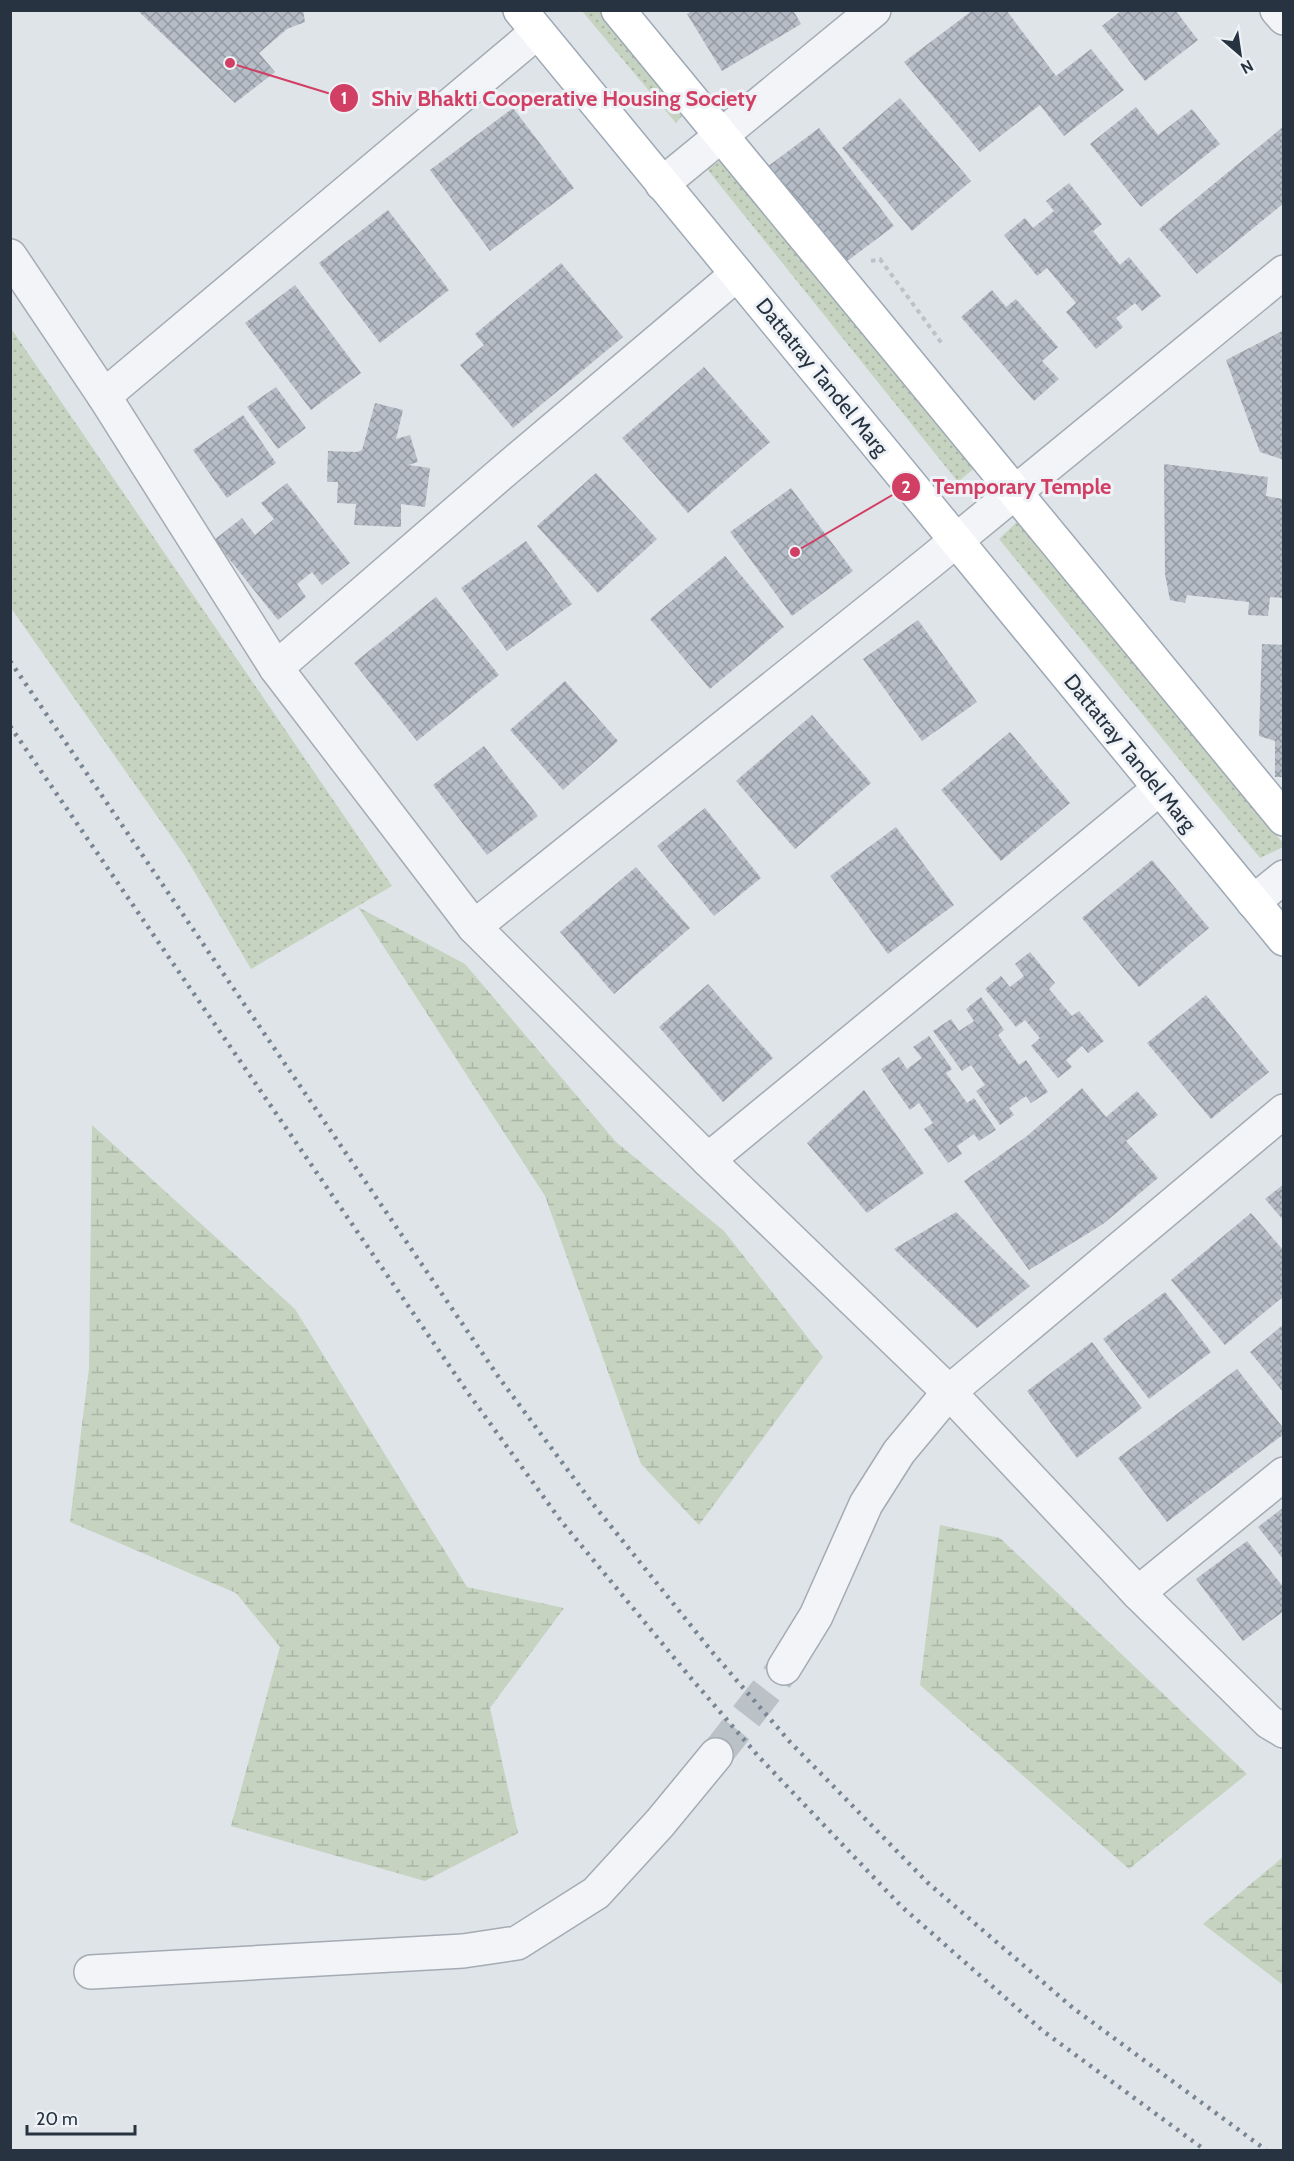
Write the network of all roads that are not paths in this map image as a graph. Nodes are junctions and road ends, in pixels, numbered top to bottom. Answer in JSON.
{"nodes":[{"id":1,"x":618,"y":10,"type":"edge"},
{"id":2,"x":874,"y":10,"type":"edge"},
{"id":3,"x":1277,"y":10,"type":"edge"},
{"id":4,"x":1284,"y":18,"type":"edge"},
{"id":5,"x":529,"y":21,"type":"edge"},
{"id":6,"x":721,"y":136,"type":"junction"},
{"id":7,"x":662,"y":184,"type":"junction"},
{"id":8,"x":10,"y":256,"type":"edge"},
{"id":9,"x":1284,"y":272,"type":"edge"},
{"id":10,"x":737,"y":274,"type":"junction"},
{"id":11,"x":104,"y":396,"type":"junction"},
{"id":12,"x":1015,"y":492,"type":"junction"},
{"id":13,"x":956,"y":541,"type":"junction"},
{"id":14,"x":276,"y":668,"type":"junction"},
{"id":15,"x":1160,"y":788,"type":"junction"},
{"id":16,"x":1284,"y":819,"type":"edge"},
{"id":17,"x":1284,"y":877,"type":"edge"},
{"id":18,"x":1253,"y":902,"type":"junction"},
{"id":19,"x":474,"y":927,"type":"junction"},
{"id":20,"x":1284,"y":939,"type":"edge"},
{"id":21,"x":1284,"y":1111,"type":"edge"},
{"id":22,"x":708,"y":1160,"type":"junction"},
{"id":23,"x":949,"y":1392,"type":"junction"},
{"id":24,"x":1284,"y":1474,"type":"edge"},
{"id":25,"x":1138,"y":1593,"type":"junction"},
{"id":26,"x":784,"y":1668,"type":"tunnel mouth"},
{"id":27,"x":1284,"y":1731,"type":"edge"},
{"id":28,"x":716,"y":1755,"type":"tunnel mouth"},
{"id":29,"x":91,"y":1972,"type":"dead end"}],
"edges":[{"from":1,"to":6,"type":"main road"},
{"from":2,"to":6,"type":"street"},
{"from":3,"to":4,"type":"street"},
{"from":5,"to":7,"type":"main road","name":"Dattatray Tandel Marg"},
{"from":5,"to":11,"type":"street"},
{"from":6,"to":7,"type":"street"},
{"from":6,"to":12,"type":"main road"},
{"from":7,"to":10,"type":"main road","name":"Dattatray Tandel Marg"},
{"from":8,"to":11,"type":"street"},
{"from":9,"to":12,"type":"street"},
{"from":10,"to":13,"type":"main road","name":"Dattatray Tandel Marg"},
{"from":10,"to":14,"type":"street"},
{"from":11,"to":14,"type":"street"},
{"from":12,"to":13,"type":"street"},
{"from":12,"to":16,"type":"main road"},
{"from":13,"to":15,"type":"main road","name":"Dattatray Tandel Marg"},
{"from":13,"to":19,"type":"street"},
{"from":14,"to":19,"type":"street"},
{"from":15,"to":18,"type":"main road","name":"Dattatray Tandel Marg"},
{"from":15,"to":22,"type":"street"},
{"from":17,"to":18,"type":"street"},
{"from":18,"to":20,"type":"main road","name":"Dattatray Tandel Marg"},
{"from":19,"to":22,"type":"street"},
{"from":21,"to":23,"type":"street"},
{"from":22,"to":23,"type":"street"},
{"from":23,"to":25,"type":"street"},
{"from":23,"to":26,"type":"street"},
{"from":24,"to":25,"type":"street"},
{"from":25,"to":27,"type":"street"},
{"from":28,"to":29,"type":"street"}]}
